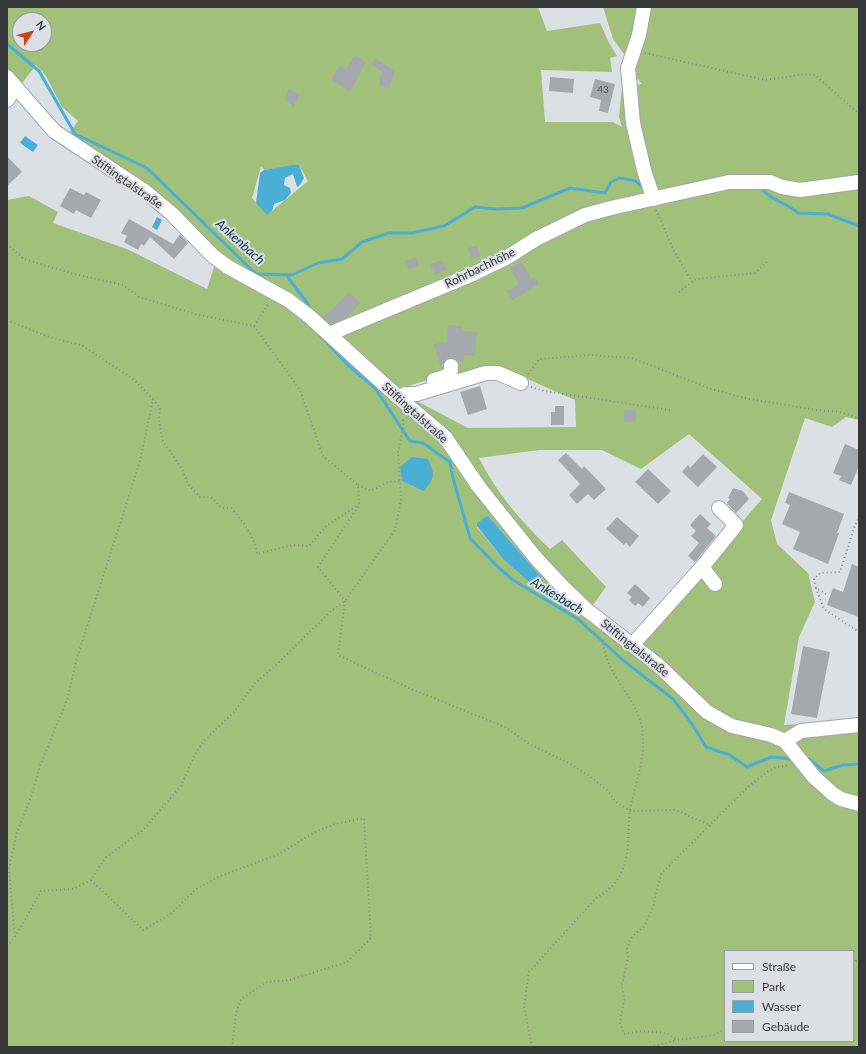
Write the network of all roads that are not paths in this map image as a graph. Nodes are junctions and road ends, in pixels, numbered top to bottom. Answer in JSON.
{"nodes":[{"id":1,"x":644,"y":7,"type":"edge"},
{"id":2,"x":12,"y":82,"type":"edge"},
{"id":3,"x":7,"y":100,"type":"edge"},
{"id":4,"x":859,"y":182,"type":"edge"},
{"id":5,"x":653,"y":199,"type":"junction"},
{"id":6,"x":329,"y":334,"type":"junction"},
{"id":7,"x":451,"y":366,"type":"dead end"},
{"id":8,"x":521,"y":383,"type":"road end"},
{"id":9,"x":401,"y":396,"type":"junction"},
{"id":10,"x":719,"y":508,"type":"dead end"},
{"id":11,"x":702,"y":567,"type":"junction"},
{"id":12,"x":715,"y":584,"type":"dead end"},
{"id":13,"x":633,"y":644,"type":"junction"},
{"id":14,"x":859,"y":724,"type":"edge"},
{"id":15,"x":785,"y":741,"type":"junction"},
{"id":16,"x":859,"y":804,"type":"edge"}],
"edges":[{"from":1,"to":5,"type":"street"},
{"from":2,"to":3,"type":"street"},
{"from":2,"to":6,"type":"street","name":"Stiftingtalstraße"},
{"from":4,"to":5,"type":"street","name":"Rohrbachhöhe"},
{"from":5,"to":6,"type":"street","name":"Rohrbachhöhe"},
{"from":6,"to":9,"type":"street","name":"Stiftingtalstraße"},
{"from":7,"to":9,"type":"street"},
{"from":8,"to":9,"type":"street"},
{"from":9,"to":13,"type":"street","name":"Stiftingtalstraße"},
{"from":10,"to":11,"type":"street"},
{"from":11,"to":12,"type":"street"},
{"from":11,"to":13,"type":"street"},
{"from":13,"to":15,"type":"street","name":"Stiftingtalstraße"},
{"from":14,"to":15,"type":"street"},
{"from":15,"to":16,"type":"street","name":"Stiftingtalstraße"}]}
